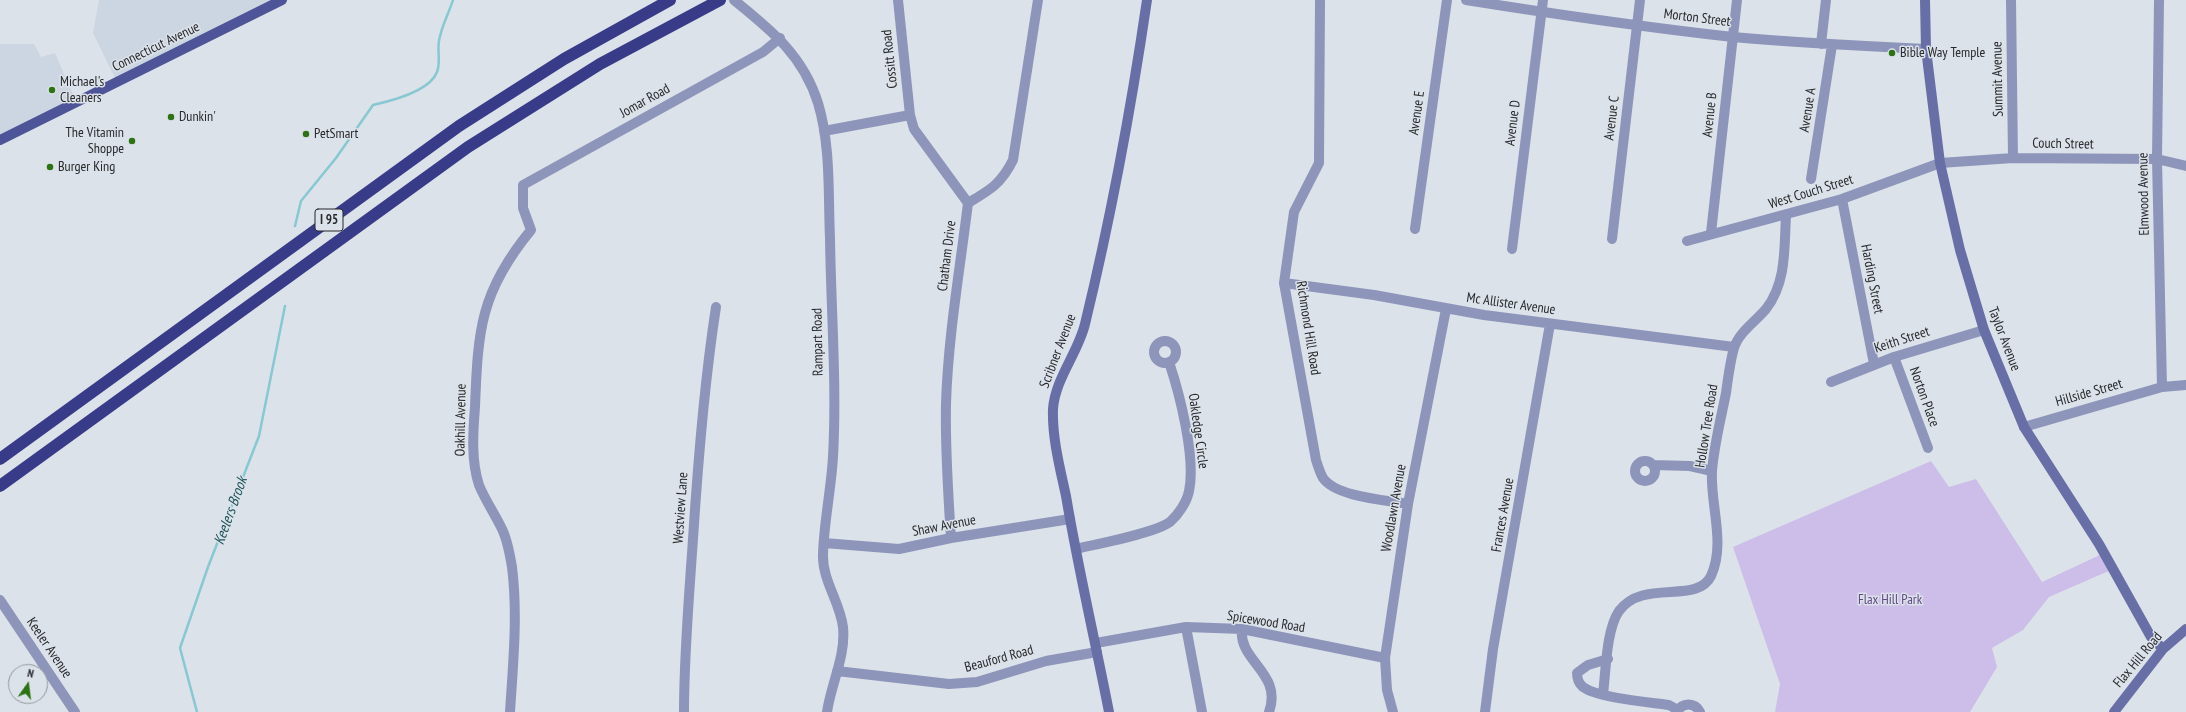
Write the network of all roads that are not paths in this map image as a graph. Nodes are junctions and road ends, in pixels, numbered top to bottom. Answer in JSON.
{"nodes":[{"id":1,"x":282,"y":0,"type":"edge"},
{"id":2,"x":670,"y":0,"type":"edge"},
{"id":3,"x":720,"y":0,"type":"edge"},
{"id":4,"x":734,"y":0,"type":"edge"},
{"id":5,"x":898,"y":0,"type":"edge"},
{"id":6,"x":1038,"y":0,"type":"edge"},
{"id":7,"x":1147,"y":0,"type":"edge"},
{"id":8,"x":1320,"y":0,"type":"edge"},
{"id":9,"x":1447,"y":0,"type":"edge"},
{"id":10,"x":1466,"y":0,"type":"edge"},
{"id":11,"x":1543,"y":0,"type":"edge"},
{"id":12,"x":1640,"y":0,"type":"edge"},
{"id":13,"x":1737,"y":0,"type":"edge"},
{"id":14,"x":1826,"y":0,"type":"edge"},
{"id":15,"x":1925,"y":0,"type":"edge"},
{"id":16,"x":2011,"y":0,"type":"edge"},
{"id":17,"x":2159,"y":0,"type":"edge"},
{"id":18,"x":1541,"y":12,"type":"junction"},
{"id":19,"x":1637,"y":24,"type":"junction"},
{"id":20,"x":1733,"y":36,"type":"junction"},
{"id":21,"x":780,"y":38,"type":"junction"},
{"id":22,"x":1821,"y":44,"type":"junction"},
{"id":23,"x":1832,"y":44,"type":"junction"},
{"id":24,"x":1926,"y":49,"type":"junction"},
{"id":25,"x":910,"y":115,"type":"junction"},
{"id":26,"x":824,"y":131,"type":"junction"},
{"id":27,"x":0,"y":140,"type":"edge"},
{"id":28,"x":2013,"y":158,"type":"junction"},
{"id":29,"x":2157,"y":159,"type":"junction"},
{"id":30,"x":1940,"y":162,"type":"junction"},
{"id":31,"x":2186,"y":166,"type":"edge"},
{"id":32,"x":1811,"y":179,"type":"dead end"},
{"id":33,"x":523,"y":185,"type":"joint"},
{"id":34,"x":1842,"y":199,"type":"junction"},
{"id":35,"x":968,"y":203,"type":"junction"},
{"id":36,"x":1786,"y":216,"type":"junction"},
{"id":37,"x":1415,"y":229,"type":"dead end"},
{"id":38,"x":1711,"y":233,"type":"junction"},
{"id":39,"x":1612,"y":239,"type":"dead end"},
{"id":40,"x":1687,"y":241,"type":"dead end"},
{"id":41,"x":1512,"y":249,"type":"dead end"},
{"id":42,"x":1284,"y":283,"type":"junction"},
{"id":43,"x":716,"y":307,"type":"dead end"},
{"id":44,"x":1446,"y":309,"type":"junction"},
{"id":45,"x":1550,"y":324,"type":"junction"},
{"id":46,"x":1984,"y":330,"type":"junction"},
{"id":47,"x":1734,"y":347,"type":"junction"},
{"id":48,"x":1894,"y":357,"type":"junction"},
{"id":49,"x":1169,"y":362,"type":"dead end"},
{"id":50,"x":1874,"y":364,"type":"junction"},
{"id":51,"x":1831,"y":382,"type":"dead end"},
{"id":52,"x":2186,"y":385,"type":"edge"},
{"id":53,"x":2162,"y":387,"type":"junction"},
{"id":54,"x":2024,"y":427,"type":"junction"},
{"id":55,"x":1928,"y":448,"type":"dead end"},
{"id":56,"x":0,"y":459,"type":"edge"},
{"id":57,"x":1653,"y":465,"type":"dead end"},
{"id":58,"x":1712,"y":471,"type":"junction"},
{"id":59,"x":0,"y":486,"type":"edge"},
{"id":60,"x":1408,"y":504,"type":"junction"},
{"id":61,"x":1070,"y":519,"type":"junction"},
{"id":62,"x":951,"y":538,"type":"junction"},
{"id":63,"x":824,"y":543,"type":"junction"},
{"id":64,"x":1076,"y":549,"type":"junction"},
{"id":65,"x":0,"y":600,"type":"edge"},
{"id":66,"x":1186,"y":628,"type":"junction"},
{"id":67,"x":2186,"y":628,"type":"edge"},
{"id":68,"x":1242,"y":629,"type":"junction"},
{"id":69,"x":1096,"y":648,"type":"junction"},
{"id":70,"x":2163,"y":649,"type":"junction"},
{"id":71,"x":1385,"y":658,"type":"junction"},
{"id":72,"x":1608,"y":659,"type":"junction"},
{"id":73,"x":837,"y":671,"type":"junction"},
{"id":74,"x":1603,"y":694,"type":"junction"},
{"id":75,"x":1677,"y":711,"type":"edge"},
{"id":76,"x":74,"y":712,"type":"edge"},
{"id":77,"x":510,"y":712,"type":"edge"},
{"id":78,"x":684,"y":712,"type":"edge"},
{"id":79,"x":828,"y":712,"type":"edge"},
{"id":80,"x":1109,"y":712,"type":"edge"},
{"id":81,"x":1202,"y":712,"type":"edge"},
{"id":82,"x":1270,"y":712,"type":"edge"},
{"id":83,"x":1393,"y":712,"type":"edge"},
{"id":84,"x":1485,"y":712,"type":"edge"},
{"id":85,"x":1700,"y":712,"type":"edge"},
{"id":86,"x":2114,"y":712,"type":"edge"}],
"edges":[{"from":1,"to":27,"type":"main road","name":"Connecticut Avenue"},
{"from":2,"to":56,"type":"highway","number":"I 95"},
{"from":3,"to":59,"type":"highway","number":"I 95"},
{"from":4,"to":21,"type":"street","name":"Rampart Road"},
{"from":5,"to":25,"type":"street","name":"Cossitt Road"},
{"from":6,"to":35,"type":"street","name":"Chatham Drive"},
{"from":7,"to":61,"type":"street","name":"Scribner Avenue"},
{"from":8,"to":42,"type":"street","name":"Richmond Hill Road"},
{"from":9,"to":37,"type":"street","name":"Avenue E"},
{"from":10,"to":18,"type":"street","name":"Morton Street"},
{"from":11,"to":18,"type":"street","name":"Avenue D"},
{"from":12,"to":19,"type":"street","name":"Avenue C"},
{"from":13,"to":20,"type":"street","name":"Avenue B"},
{"from":14,"to":22,"type":"street"},
{"from":15,"to":24,"type":"street","name":"Taylor Avenue"},
{"from":16,"to":28,"type":"street","name":"Summit Avenue"},
{"from":17,"to":29,"type":"street","name":"Elmwood Avenue"},
{"from":18,"to":19,"type":"street","name":"Morton Street"},
{"from":18,"to":41,"type":"street","name":"Avenue D"},
{"from":19,"to":20,"type":"street","name":"Morton Street"},
{"from":19,"to":39,"type":"street","name":"Avenue C"},
{"from":20,"to":22,"type":"street","name":"Morton Street"},
{"from":20,"to":38,"type":"street","name":"Avenue B"},
{"from":21,"to":26,"type":"street","name":"Rampart Road"},
{"from":21,"to":33,"type":"street","name":"Jomar Road"},
{"from":22,"to":23,"type":"street","name":"Morton Street"},
{"from":23,"to":24,"type":"street","name":"Morton Street"},
{"from":23,"to":32,"type":"street","name":"Avenue A"},
{"from":24,"to":30,"type":"street","name":"Taylor Avenue"},
{"from":25,"to":26,"type":"street"},
{"from":25,"to":35,"type":"street","name":"Cossitt Road"},
{"from":26,"to":63,"type":"street","name":"Rampart Road"},
{"from":28,"to":29,"type":"street","name":"Couch Street"},
{"from":28,"to":30,"type":"street","name":"Couch Street"},
{"from":29,"to":31,"type":"street","name":"Couch Street"},
{"from":29,"to":53,"type":"street","name":"Elmwood Avenue"},
{"from":30,"to":34,"type":"street","name":"West Couch Street"},
{"from":30,"to":46,"type":"street","name":"Taylor Avenue"},
{"from":33,"to":77,"type":"street","name":"Oakhill Avenue"},
{"from":34,"to":36,"type":"street","name":"West Couch Street"},
{"from":34,"to":50,"type":"street","name":"Harding Street"},
{"from":35,"to":62,"type":"street","name":"Chatham Drive"},
{"from":36,"to":38,"type":"street","name":"West Couch Street"},
{"from":36,"to":47,"type":"street","name":"Hollow Tree Road"},
{"from":38,"to":40,"type":"street","name":"West Couch Street"},
{"from":42,"to":44,"type":"street","name":"Mc Allister Avenue"},
{"from":42,"to":60,"type":"street","name":"Richmond Hill Road"},
{"from":43,"to":78,"type":"street","name":"Westview Lane"},
{"from":44,"to":45,"type":"street","name":"Mc Allister Avenue"},
{"from":44,"to":60,"type":"street","name":"Woodlawn Avenue"},
{"from":45,"to":47,"type":"street","name":"Mc Allister Avenue"},
{"from":45,"to":84,"type":"street","name":"Frances Avenue"},
{"from":46,"to":48,"type":"street","name":"Keith Street"},
{"from":46,"to":54,"type":"street","name":"Taylor Avenue"},
{"from":47,"to":58,"type":"street","name":"Hollow Tree Road"},
{"from":48,"to":50,"type":"street","name":"Keith Street"},
{"from":48,"to":55,"type":"street","name":"Norton Place"},
{"from":49,"to":64,"type":"street","name":"Oakledge Circle"},
{"from":50,"to":51,"type":"street","name":"Keith Street"},
{"from":52,"to":53,"type":"street","name":"Hillside Street"},
{"from":53,"to":54,"type":"street","name":"Hillside Street"},
{"from":54,"to":70,"type":"street","name":"Taylor Avenue"},
{"from":57,"to":58,"type":"street"},
{"from":58,"to":72,"type":"street","name":"Hollow Tree Road"},
{"from":60,"to":71,"type":"street","name":"Woodlawn Avenue"},
{"from":61,"to":62,"type":"street","name":"Shaw Avenue"},
{"from":61,"to":64,"type":"street","name":"Scribner Avenue"},
{"from":62,"to":63,"type":"street","name":"Shaw Avenue"},
{"from":63,"to":73,"type":"street","name":"Rampart Road"},
{"from":64,"to":69,"type":"street","name":"Scribner Avenue"},
{"from":65,"to":76,"type":"street","name":"Keeler Avenue"},
{"from":66,"to":68,"type":"street","name":"Spicewood Road"},
{"from":66,"to":69,"type":"street","name":"Spicewood Road"},
{"from":66,"to":81,"type":"street"},
{"from":67,"to":70,"type":"street","name":"Flax Hill Road"},
{"from":68,"to":71,"type":"street","name":"Spicewood Road"},
{"from":68,"to":82,"type":"street"},
{"from":69,"to":73,"type":"street","name":"Beauford Road"},
{"from":69,"to":80,"type":"street","name":"Scribner Avenue"},
{"from":70,"to":86,"type":"street","name":"Flax Hill Road"},
{"from":71,"to":83,"type":"street","name":"Woodlawn Avenue"},
{"from":72,"to":74,"type":"street","name":"Hollow Tree Road"},
{"from":72,"to":74,"type":"street"},
{"from":73,"to":79,"type":"street","name":"Rampart Road"},
{"from":74,"to":75,"type":"street"},
{"from":75,"to":85,"type":"street"}]}
